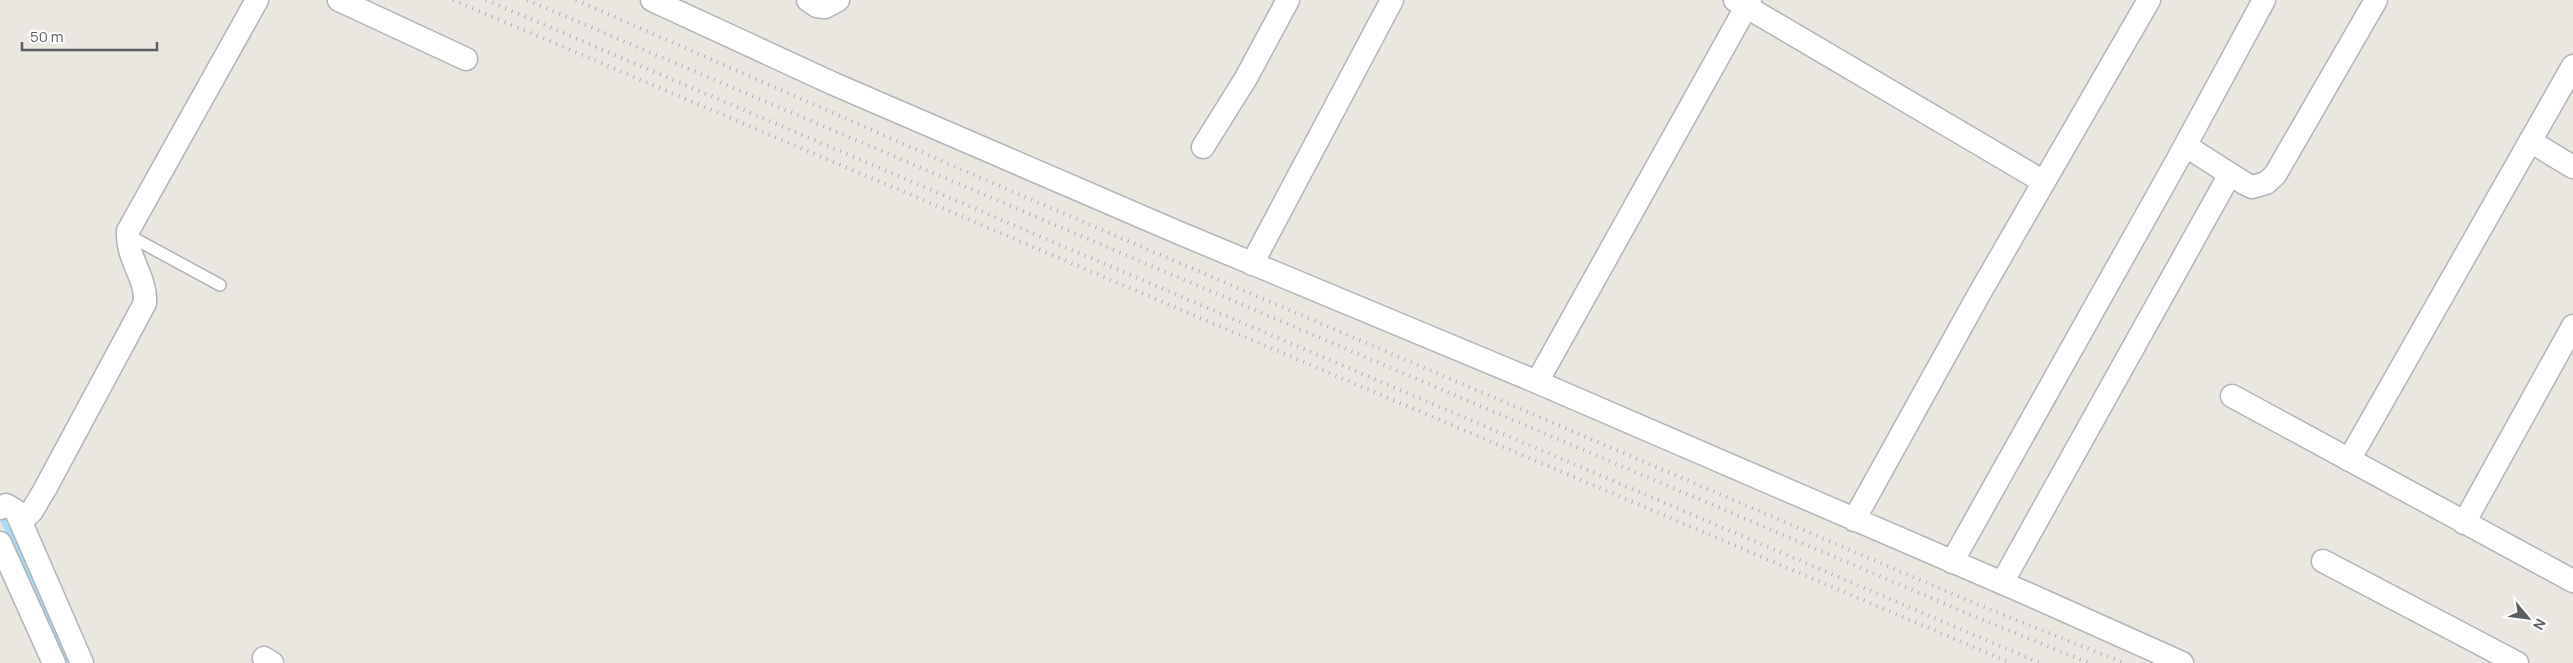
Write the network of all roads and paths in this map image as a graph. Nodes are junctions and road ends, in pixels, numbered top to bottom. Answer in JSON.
{"nodes":[{"id":1,"x":257,"y":0,"type":"edge"},
{"id":2,"x":340,"y":0,"type":"edge"},
{"id":3,"x":652,"y":0,"type":"edge"},
{"id":4,"x":808,"y":0,"type":"edge"},
{"id":5,"x":838,"y":0,"type":"edge"},
{"id":6,"x":1288,"y":0,"type":"edge"},
{"id":7,"x":1392,"y":0,"type":"edge"},
{"id":8,"x":2149,"y":0,"type":"edge"},
{"id":9,"x":2264,"y":0,"type":"edge"},
{"id":10,"x":2376,"y":0,"type":"edge"},
{"id":11,"x":1744,"y":2,"type":"edge"},
{"id":12,"x":466,"y":59,"type":"dead end"},
{"id":13,"x":2573,"y":66,"type":"edge"},
{"id":14,"x":2530,"y":141,"type":"junction"},
{"id":15,"x":2186,"y":146,"type":"junction"},
{"id":16,"x":1203,"y":147,"type":"dead end"},
{"id":17,"x":2573,"y":167,"type":"edge"},
{"id":18,"x":2230,"y":174,"type":"junction"},
{"id":19,"x":2044,"y":182,"type":"junction"},
{"id":20,"x":128,"y":235,"type":"junction"},
{"id":21,"x":1252,"y":264,"type":"junction"},
{"id":22,"x":220,"y":285,"type":"dead end"},
{"id":23,"x":2573,"y":326,"type":"edge"},
{"id":24,"x":1537,"y":382,"type":"junction"},
{"id":25,"x":2232,"y":396,"type":"dead end"},
{"id":26,"x":2349,"y":460,"type":"junction"},
{"id":27,"x":3,"y":507,"type":"edge"},
{"id":28,"x":1854,"y":520,"type":"junction"},
{"id":29,"x":21,"y":522,"type":"junction"},
{"id":30,"x":2464,"y":523,"type":"junction"},
{"id":31,"x":0,"y":542,"type":"edge"},
{"id":32,"x":2323,"y":561,"type":"dead end"},
{"id":33,"x":1952,"y":562,"type":"junction"},
{"id":34,"x":2573,"y":581,"type":"edge"},
{"id":35,"x":2002,"y":583,"type":"junction"},
{"id":36,"x":54,"y":663,"type":"edge"},
{"id":37,"x":82,"y":663,"type":"edge"},
{"id":38,"x":2182,"y":663,"type":"edge"},
{"id":39,"x":2517,"y":663,"type":"edge"}],
"edges":[{"from":1,"to":20,"type":"street"},
{"from":2,"to":12,"type":"street"},
{"from":3,"to":21,"type":"street"},
{"from":4,"to":5,"type":"street"},
{"from":6,"to":16,"type":"street"},
{"from":7,"to":21,"type":"street"},
{"from":8,"to":19,"type":"street"},
{"from":9,"to":15,"type":"street"},
{"from":10,"to":18,"type":"street"},
{"from":11,"to":19,"type":"street"},
{"from":11,"to":24,"type":"street"},
{"from":13,"to":14,"type":"street"},
{"from":14,"to":17,"type":"street"},
{"from":14,"to":26,"type":"street"},
{"from":15,"to":18,"type":"street"},
{"from":15,"to":33,"type":"street"},
{"from":18,"to":35,"type":"street"},
{"from":19,"to":28,"type":"street"},
{"from":20,"to":22,"type":"lane"},
{"from":20,"to":29,"type":"street"},
{"from":21,"to":24,"type":"street"},
{"from":23,"to":30,"type":"street"},
{"from":24,"to":28,"type":"street"},
{"from":25,"to":26,"type":"street"},
{"from":26,"to":30,"type":"street"},
{"from":27,"to":29,"type":"street"},
{"from":28,"to":33,"type":"street"},
{"from":29,"to":37,"type":"street"},
{"from":30,"to":34,"type":"street"},
{"from":31,"to":36,"type":"street"},
{"from":32,"to":39,"type":"street"},
{"from":33,"to":35,"type":"street"},
{"from":35,"to":38,"type":"street"}]}
